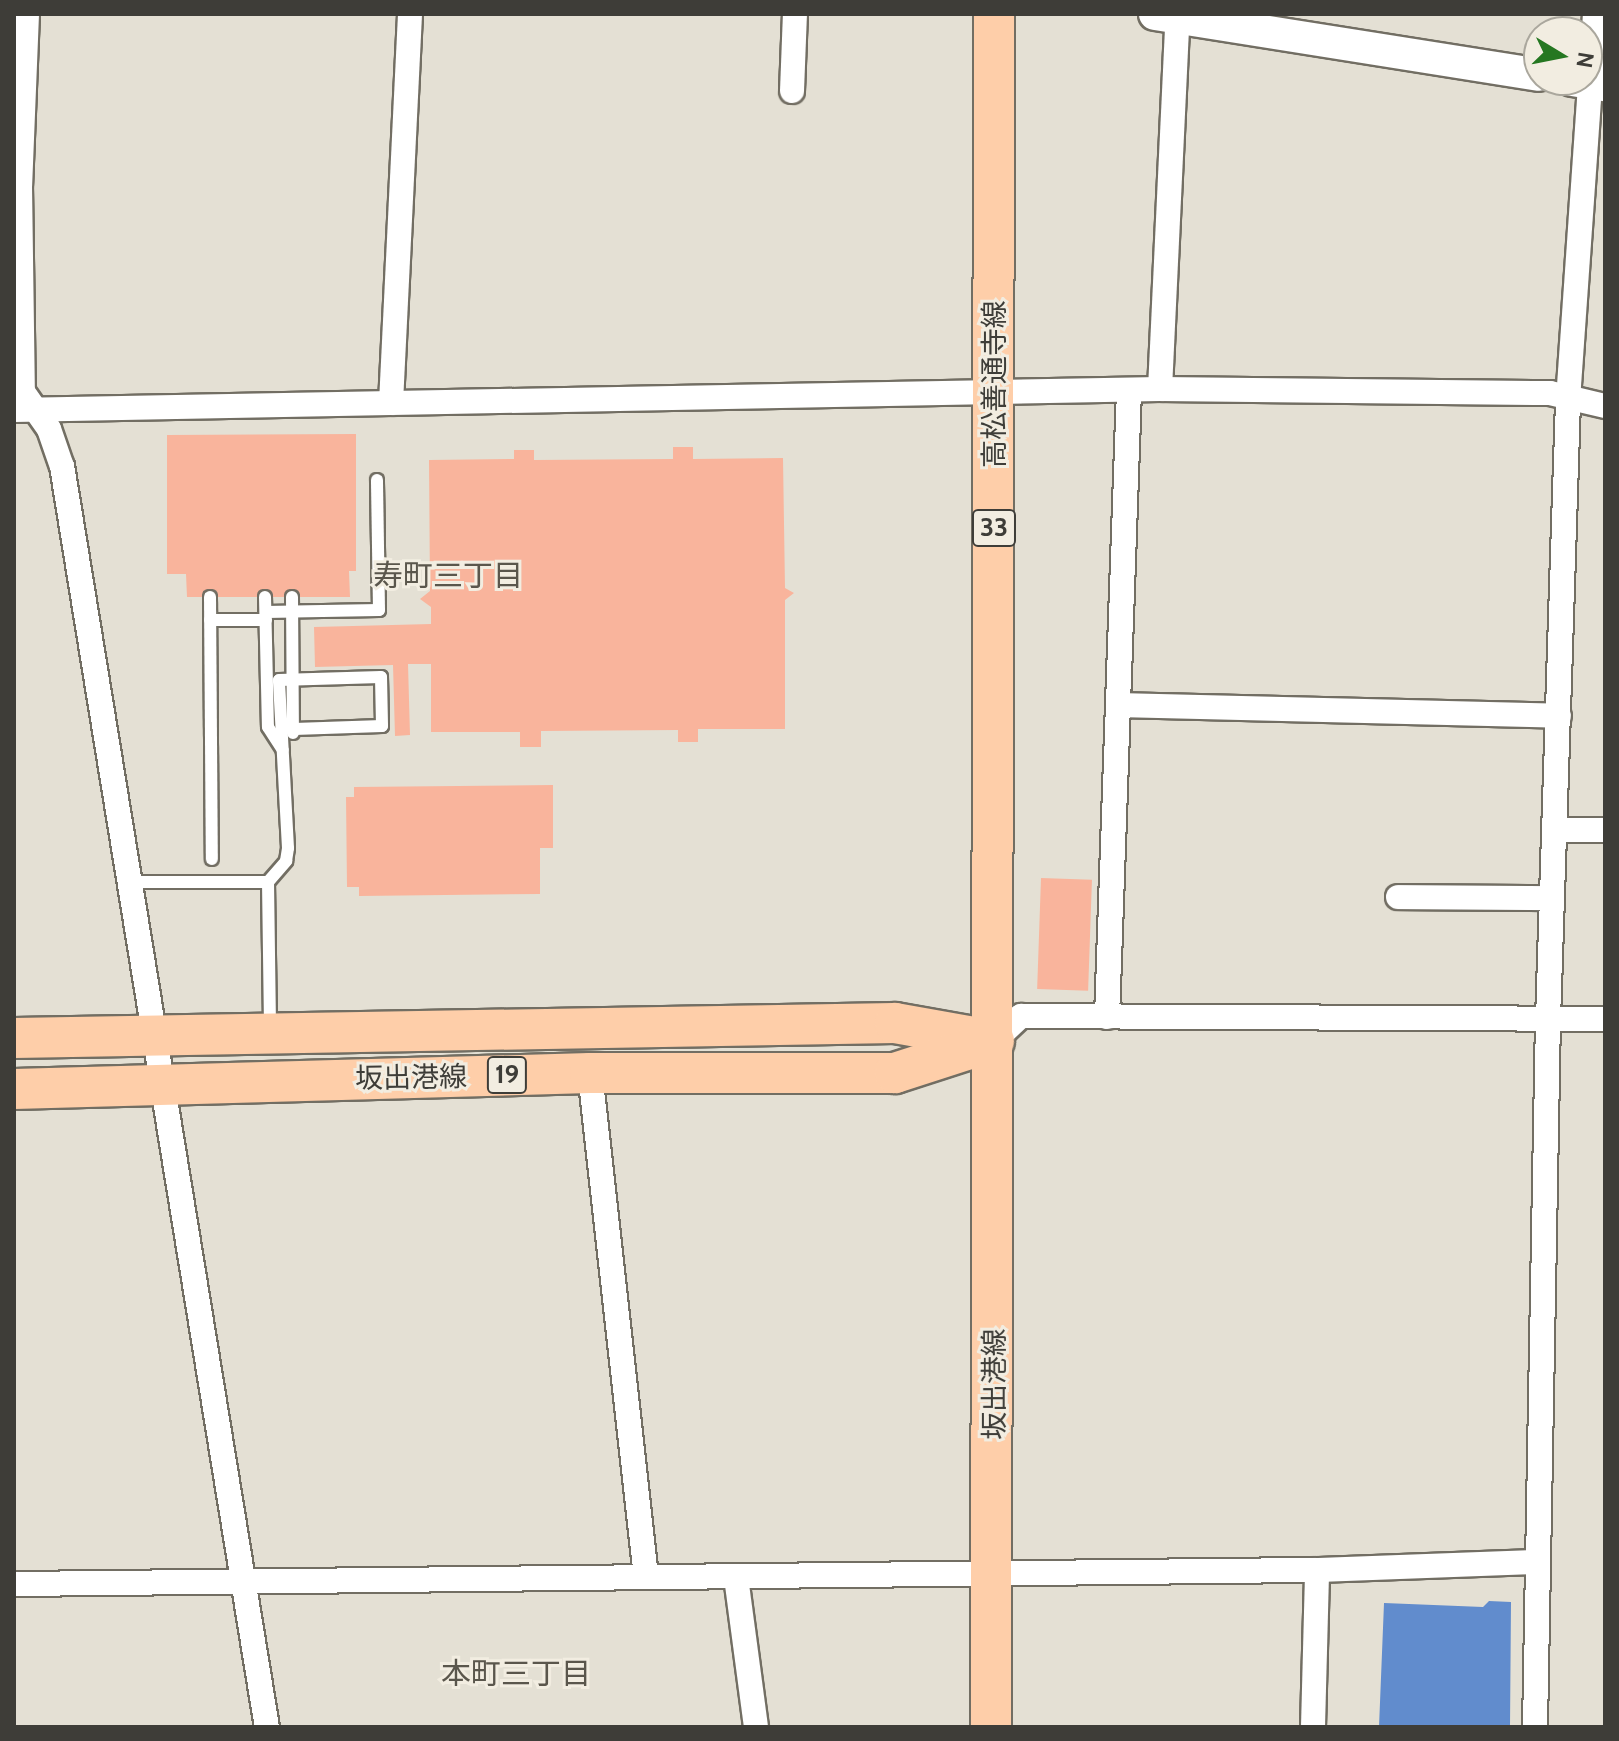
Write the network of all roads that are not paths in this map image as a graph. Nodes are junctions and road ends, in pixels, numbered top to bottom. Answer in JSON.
{"nodes":[{"id":1,"x":27,"y":14,"type":"edge"},
{"id":2,"x":410,"y":14,"type":"edge"},
{"id":3,"x":795,"y":14,"type":"edge"},
{"id":4,"x":994,"y":14,"type":"edge"},
{"id":5,"x":1171,"y":15,"type":"edge"},
{"id":6,"x":1523,"y":72,"type":"edge"},
{"id":7,"x":792,"y":91,"type":"dead end"},
{"id":8,"x":1588,"y":96,"type":"edge"},
{"id":9,"x":1160,"y":389,"type":"junction"},
{"id":10,"x":994,"y":390,"type":"junction"},
{"id":11,"x":1129,"y":391,"type":"junction"},
{"id":12,"x":1568,"y":400,"type":"junction"},
{"id":13,"x":391,"y":403,"type":"junction"},
{"id":14,"x":1605,"y":406,"type":"edge"},
{"id":15,"x":25,"y":410,"type":"edge"},
{"id":16,"x":377,"y":480,"type":"dead end"},
{"id":17,"x":210,"y":597,"type":"dead end"},
{"id":18,"x":265,"y":597,"type":"dead end"},
{"id":19,"x":292,"y":597,"type":"dead end"},
{"id":20,"x":291,"y":612,"type":"junction"},
{"id":21,"x":266,"y":616,"type":"junction"},
{"id":22,"x":210,"y":620,"type":"junction"},
{"id":23,"x":292,"y":680,"type":"junction"},
{"id":24,"x":1119,"y":705,"type":"junction"},
{"id":25,"x":1559,"y":716,"type":"junction"},
{"id":26,"x":294,"y":729,"type":"junction"},
{"id":27,"x":287,"y":756,"type":"junction"},
{"id":28,"x":1555,"y":830,"type":"junction"},
{"id":29,"x":1605,"y":830,"type":"edge"},
{"id":30,"x":212,"y":859,"type":"dead end"},
{"id":31,"x":128,"y":882,"type":"junction"},
{"id":32,"x":268,"y":882,"type":"junction"},
{"id":33,"x":1398,"y":897,"type":"dead end"},
{"id":34,"x":1552,"y":898,"type":"junction"},
{"id":35,"x":1107,"y":1017,"type":"junction"},
{"id":36,"x":1605,"y":1019,"type":"edge"},
{"id":37,"x":1548,"y":1020,"type":"junction"},
{"id":38,"x":155,"y":1034,"type":"junction"},
{"id":39,"x":270,"y":1034,"type":"junction"},
{"id":40,"x":14,"y":1038,"type":"edge"},
{"id":41,"x":994,"y":1041,"type":"junction"},
{"id":42,"x":590,"y":1073,"type":"junction"},
{"id":43,"x":161,"y":1084,"type":"junction"},
{"id":44,"x":14,"y":1089,"type":"edge"},
{"id":45,"x":1536,"y":1562,"type":"junction"},
{"id":46,"x":1317,"y":1570,"type":"junction"},
{"id":47,"x":994,"y":1572,"type":"junction"},
{"id":48,"x":646,"y":1577,"type":"junction"},
{"id":49,"x":736,"y":1577,"type":"junction"},
{"id":50,"x":246,"y":1583,"type":"junction"},
{"id":51,"x":14,"y":1584,"type":"edge"},
{"id":52,"x":267,"y":1727,"type":"edge"},
{"id":53,"x":756,"y":1727,"type":"edge"},
{"id":54,"x":991,"y":1727,"type":"edge"},
{"id":55,"x":1313,"y":1727,"type":"edge"},
{"id":56,"x":1535,"y":1727,"type":"edge"}],
"edges":[{"from":1,"to":15,"type":"street"},
{"from":2,"to":13,"type":"street"},
{"from":3,"to":7,"type":"street"},
{"from":4,"to":10,"type":"main road","name":"高松善通寺線","number":"33"},
{"from":5,"to":6,"type":"street"},
{"from":5,"to":9,"type":"street"},
{"from":8,"to":12,"type":"street"},
{"from":9,"to":11,"type":"street"},
{"from":9,"to":12,"type":"street"},
{"from":10,"to":11,"type":"street"},
{"from":10,"to":13,"type":"street"},
{"from":10,"to":41,"type":"main road","name":"高松善通寺線","number":"33"},
{"from":11,"to":24,"type":"street"},
{"from":12,"to":14,"type":"street"},
{"from":12,"to":25,"type":"street"},
{"from":13,"to":15,"type":"street"},
{"from":15,"to":31,"type":"street"},
{"from":16,"to":20,"type":"lane"},
{"from":17,"to":22,"type":"lane"},
{"from":18,"to":21,"type":"lane"},
{"from":19,"to":20,"type":"lane"},
{"from":20,"to":21,"type":"lane"},
{"from":20,"to":23,"type":"lane"},
{"from":21,"to":22,"type":"lane"},
{"from":21,"to":27,"type":"lane"},
{"from":22,"to":30,"type":"lane"},
{"from":23,"to":26,"type":"lane"},
{"from":23,"to":26,"type":"lane"},
{"from":23,"to":27,"type":"lane"},
{"from":24,"to":25,"type":"street"},
{"from":24,"to":35,"type":"street"},
{"from":25,"to":28,"type":"street"},
{"from":26,"to":27,"type":"lane"},
{"from":27,"to":32,"type":"lane"},
{"from":28,"to":29,"type":"street"},
{"from":28,"to":34,"type":"street"},
{"from":31,"to":32,"type":"lane"},
{"from":31,"to":38,"type":"street"},
{"from":32,"to":39,"type":"lane"},
{"from":33,"to":34,"type":"street"},
{"from":34,"to":37,"type":"street"},
{"from":35,"to":37,"type":"street"},
{"from":35,"to":41,"type":"street"},
{"from":36,"to":37,"type":"street"},
{"from":37,"to":45,"type":"street"},
{"from":38,"to":39,"type":"main road","name":"坂出港線","number":"19"},
{"from":38,"to":40,"type":"main road","name":"坂出港線","number":"19"},
{"from":38,"to":43,"type":"street"},
{"from":39,"to":41,"type":"main road","name":"坂出港線","number":"19"},
{"from":41,"to":42,"type":"main road","name":"坂出港線","number":"19"},
{"from":41,"to":47,"type":"main road","name":"坂出港線"},
{"from":42,"to":43,"type":"main road","name":"坂出港線","number":"19"},
{"from":42,"to":48,"type":"street"},
{"from":43,"to":44,"type":"main road","name":"坂出港線","number":"19"},
{"from":43,"to":50,"type":"street"},
{"from":45,"to":46,"type":"street"},
{"from":45,"to":56,"type":"street"},
{"from":46,"to":47,"type":"street"},
{"from":46,"to":55,"type":"street"},
{"from":47,"to":49,"type":"street"},
{"from":47,"to":54,"type":"main road","name":"坂出港線"},
{"from":48,"to":49,"type":"street"},
{"from":48,"to":50,"type":"street"},
{"from":49,"to":53,"type":"street"},
{"from":50,"to":51,"type":"street"},
{"from":50,"to":52,"type":"street"}]}
